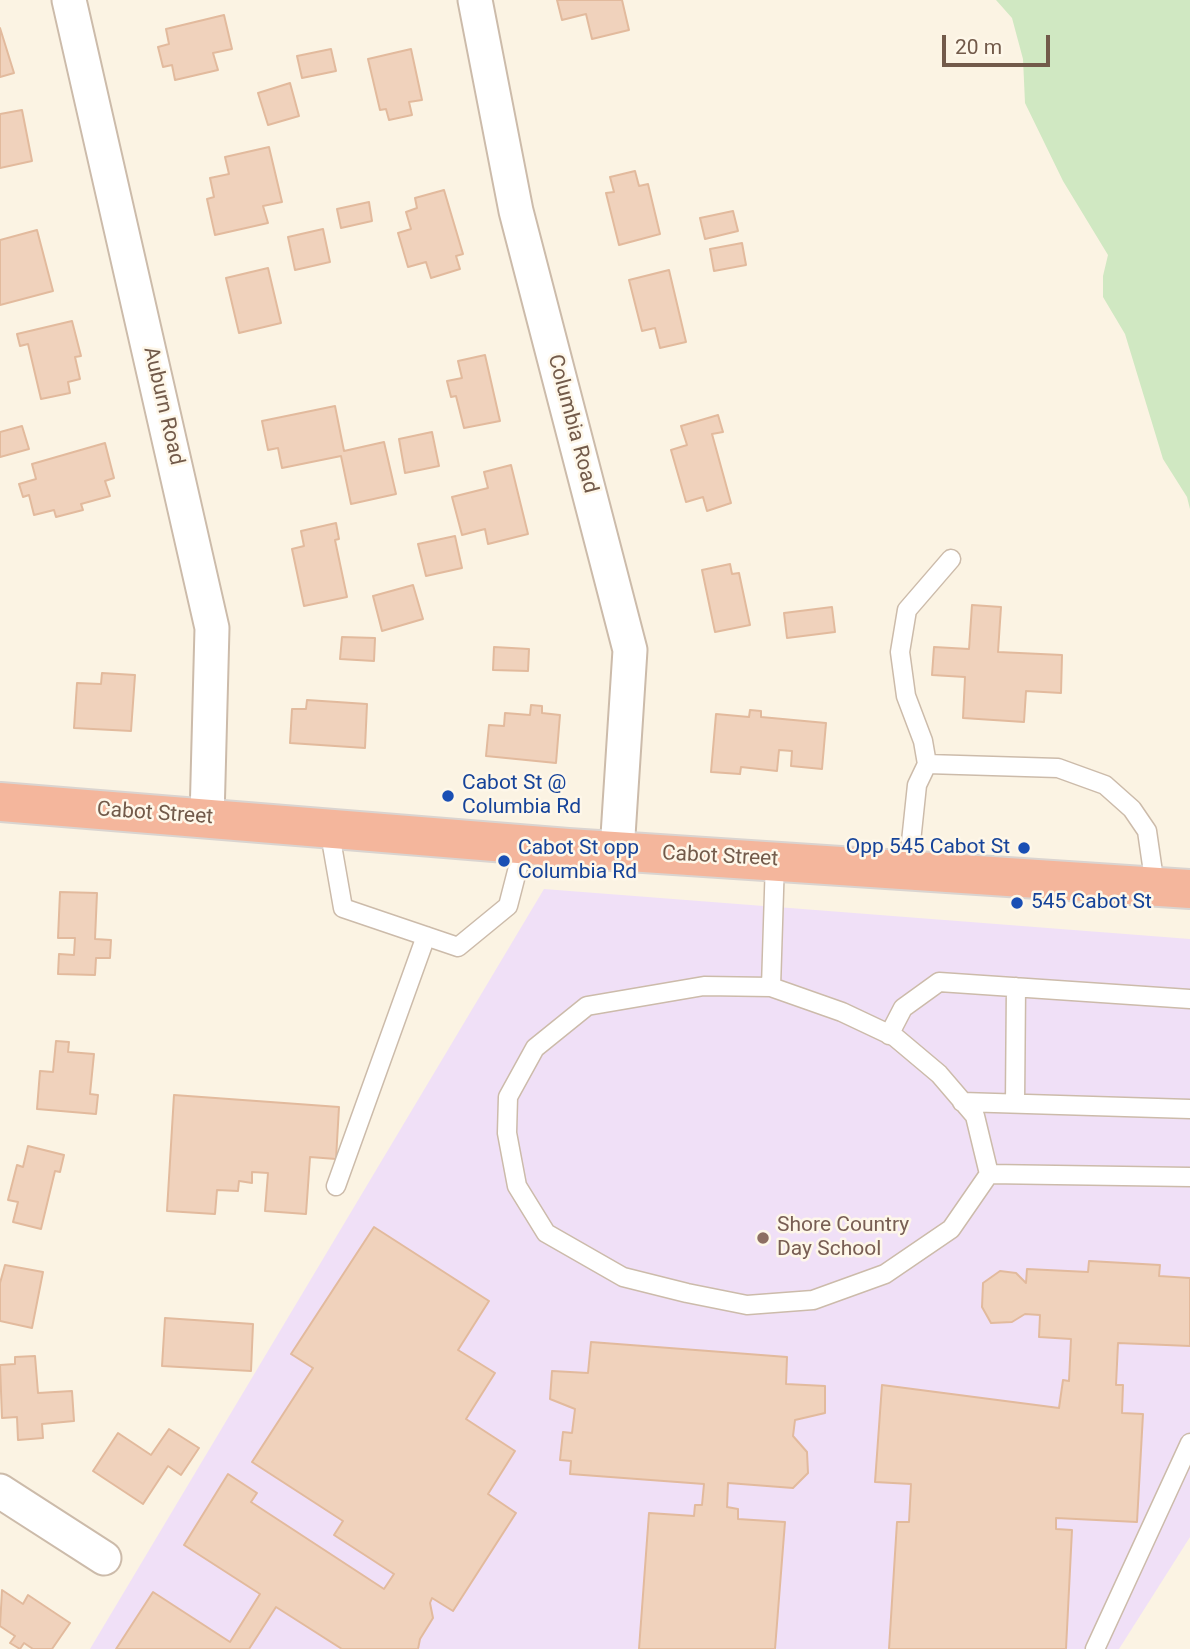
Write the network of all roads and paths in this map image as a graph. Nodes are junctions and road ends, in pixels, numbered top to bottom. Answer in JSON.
{"nodes":[{"id":1,"x":69,"y":0,"type":"edge"},
{"id":2,"x":475,"y":0,"type":"edge"},
{"id":3,"x":951,"y":559,"type":"dead end"},
{"id":4,"x":927,"y":764,"type":"junction"},
{"id":5,"x":0,"y":802,"type":"edge"},
{"id":6,"x":207,"y":818,"type":"junction"},
{"id":7,"x":329,"y":828,"type":"junction"},
{"id":8,"x":524,"y":844,"type":"junction"},
{"id":9,"x":617,"y":851,"type":"junction"},
{"id":10,"x":775,"y":860,"type":"junction"},
{"id":11,"x":908,"y":870,"type":"junction"},
{"id":12,"x":1173,"y":888,"type":"edge"},
{"id":13,"x":426,"y":936,"type":"junction"},
{"id":14,"x":771,"y":987,"type":"junction"},
{"id":15,"x":1016,"y":988,"type":"junction"},
{"id":16,"x":1190,"y":999,"type":"edge"},
{"id":17,"x":889,"y":1035,"type":"junction"},
{"id":18,"x":962,"y":1101,"type":"junction"},
{"id":19,"x":1015,"y":1103,"type":"junction"},
{"id":20,"x":1190,"y":1109,"type":"edge"},
{"id":21,"x":989,"y":1174,"type":"junction"},
{"id":22,"x":1190,"y":1177,"type":"edge"},
{"id":23,"x":336,"y":1186,"type":"dead end"},
{"id":24,"x":1190,"y":1443,"type":"edge"},
{"id":25,"x":0,"y":1491,"type":"edge"},
{"id":26,"x":104,"y":1558,"type":"dead end"},
{"id":27,"x":1095,"y":1649,"type":"edge"}],
"edges":[{"from":1,"to":6,"type":"street","name":"Auburn Road"},
{"from":2,"to":9,"type":"street","name":"Columbia Road"},
{"from":3,"to":4,"type":"lane"},
{"from":4,"to":11,"type":"lane"},
{"from":4,"to":12,"type":"lane"},
{"from":5,"to":6,"type":"highway","name":"Cabot Street"},
{"from":6,"to":7,"type":"highway","name":"Cabot Street"},
{"from":7,"to":8,"type":"highway","name":"Cabot Street"},
{"from":7,"to":13,"type":"lane"},
{"from":8,"to":9,"type":"highway","name":"Cabot Street"},
{"from":8,"to":13,"type":"lane"},
{"from":9,"to":10,"type":"highway","name":"Cabot Street"},
{"from":10,"to":11,"type":"highway","name":"Cabot Street"},
{"from":10,"to":14,"type":"lane"},
{"from":11,"to":12,"type":"highway","name":"Cabot Street"},
{"from":13,"to":23,"type":"lane"},
{"from":14,"to":17,"type":"lane"},
{"from":14,"to":21,"type":"lane"},
{"from":15,"to":16,"type":"lane"},
{"from":15,"to":17,"type":"lane"},
{"from":15,"to":19,"type":"lane"},
{"from":17,"to":18,"type":"lane"},
{"from":18,"to":19,"type":"lane"},
{"from":18,"to":21,"type":"lane"},
{"from":19,"to":20,"type":"lane"},
{"from":21,"to":22,"type":"lane"},
{"from":24,"to":27,"type":"lane"},
{"from":25,"to":26,"type":"street"}]}
